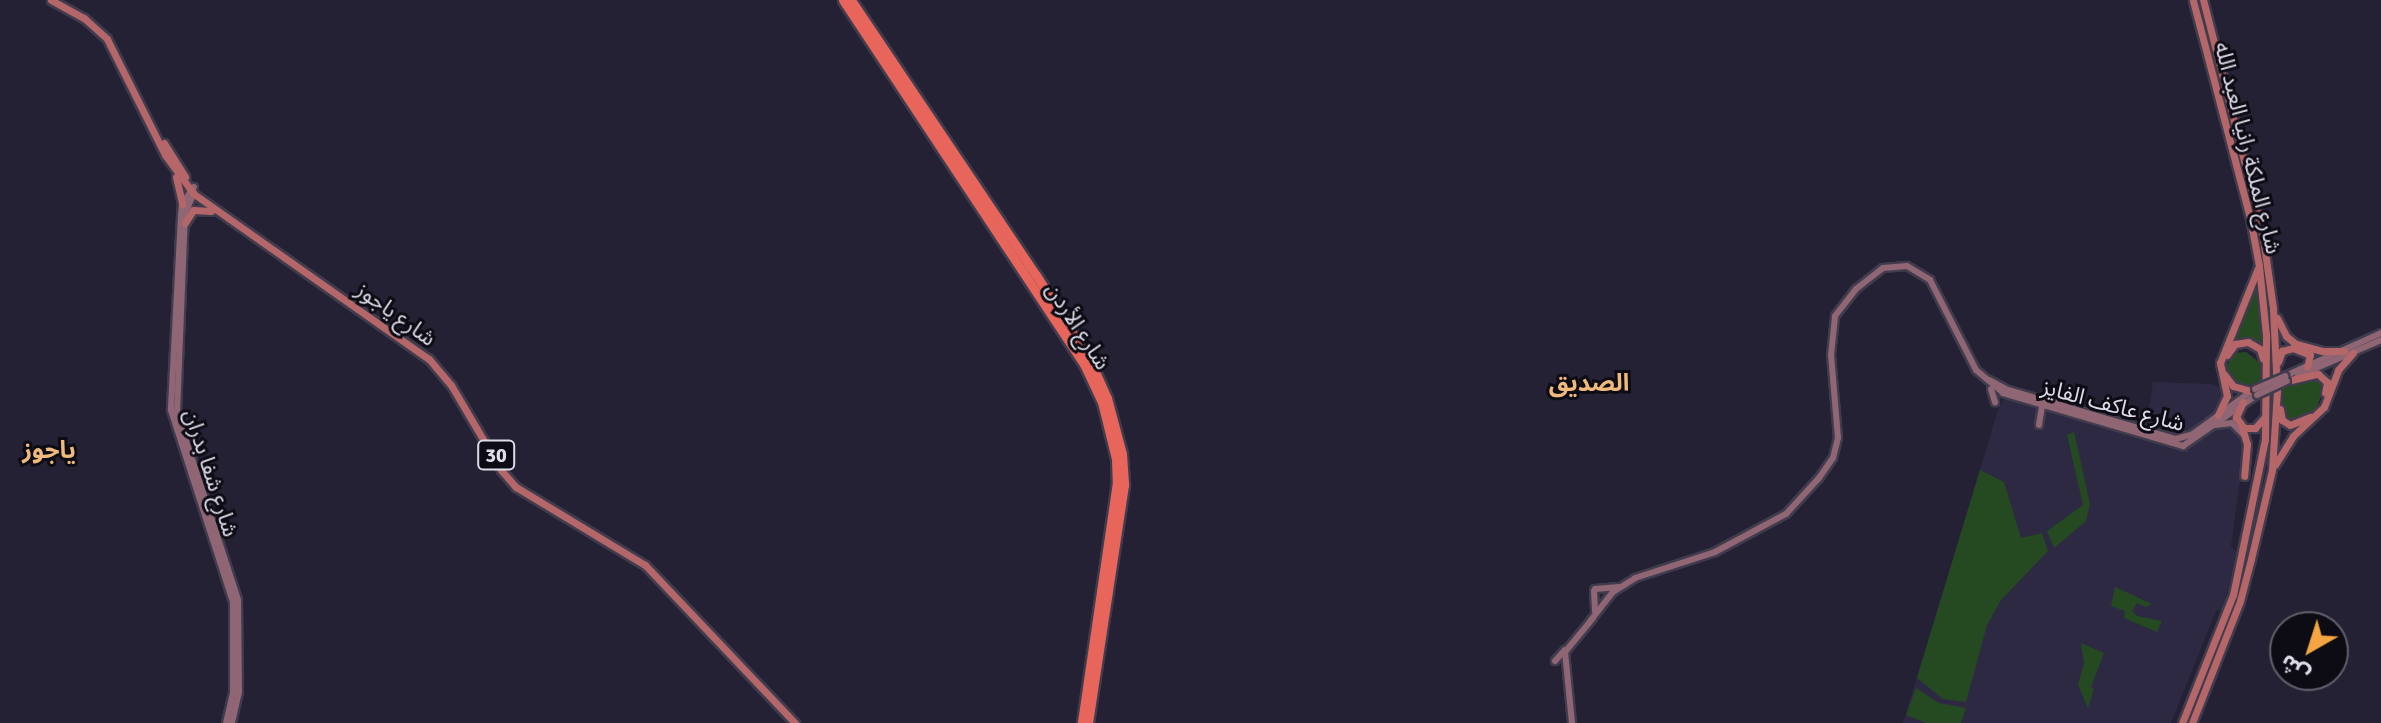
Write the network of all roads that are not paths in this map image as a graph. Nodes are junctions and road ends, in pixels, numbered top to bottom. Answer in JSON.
{"nodes":[{"id":1,"x":51,"y":0,"type":"edge"},
{"id":2,"x":61,"y":0,"type":"edge"},
{"id":3,"x":843,"y":0,"type":"edge"},
{"id":4,"x":851,"y":0,"type":"edge"},
{"id":5,"x":2193,"y":0,"type":"edge"},
{"id":6,"x":2203,"y":0,"type":"edge"},
{"id":7,"x":174,"y":171,"type":"junction"},
{"id":8,"x":194,"y":190,"type":"junction"},
{"id":9,"x":182,"y":204,"type":"junction"},
{"id":10,"x":987,"y":205,"type":"junction"},
{"id":11,"x":216,"y":212,"type":"junction"},
{"id":12,"x":185,"y":223,"type":"junction"},
{"id":13,"x":1007,"y":251,"type":"junction"},
{"id":14,"x":2259,"y":266,"type":"junction"},
{"id":15,"x":1036,"y":275,"type":"junction"},
{"id":16,"x":2273,"y":308,"type":"junction"},
{"id":17,"x":1052,"y":316,"type":"junction"},
{"id":18,"x":2381,"y":333,"type":"edge"},
{"id":19,"x":2381,"y":340,"type":"edge"},
{"id":20,"x":2344,"y":351,"type":"junction"},
{"id":21,"x":2353,"y":353,"type":"junction"},
{"id":22,"x":178,"y":355,"type":"junction"},
{"id":23,"x":1973,"y":363,"type":"junction"},
{"id":24,"x":2307,"y":367,"type":"junction"},
{"id":25,"x":2277,"y":368,"type":"junction"},
{"id":26,"x":2266,"y":370,"type":"junction"},
{"id":27,"x":2288,"y":379,"type":"junction"},
{"id":28,"x":1990,"y":386,"type":"junction"},
{"id":29,"x":2277,"y":391,"type":"junction"},
{"id":30,"x":2255,"y":392,"type":"junction"},
{"id":31,"x":1995,"y":402,"type":"dead end"},
{"id":32,"x":2040,"y":402,"type":"junction"},
{"id":33,"x":2243,"y":402,"type":"junction"},
{"id":34,"x":2063,"y":407,"type":"junction"},
{"id":35,"x":2218,"y":415,"type":"junction"},
{"id":36,"x":2265,"y":416,"type":"junction"},
{"id":37,"x":2039,"y":425,"type":"dead end"},
{"id":38,"x":2241,"y":425,"type":"junction"},
{"id":39,"x":2206,"y":427,"type":"junction"},
{"id":40,"x":2247,"y":452,"type":"junction"},
{"id":41,"x":2263,"y":453,"type":"junction"},
{"id":42,"x":2272,"y":470,"type":"junction"},
{"id":43,"x":2243,"y":476,"type":"joint"},
{"id":44,"x":1659,"y":569,"type":"junction"},
{"id":45,"x":1619,"y":587,"type":"junction"},
{"id":46,"x":1592,"y":618,"type":"junction"},
{"id":47,"x":1565,"y":654,"type":"junction"},
{"id":48,"x":2208,"y":660,"type":"junction"},
{"id":49,"x":1566,"y":670,"type":"junction"},
{"id":50,"x":2198,"y":677,"type":"dead end"},
{"id":51,"x":229,"y":723,"type":"edge"},
{"id":52,"x":798,"y":723,"type":"edge"},
{"id":53,"x":1082,"y":723,"type":"edge"},
{"id":54,"x":1088,"y":723,"type":"edge"},
{"id":55,"x":1572,"y":723,"type":"edge"},
{"id":56,"x":2182,"y":723,"type":"edge"},
{"id":57,"x":2192,"y":723,"type":"edge"}],
"edges":[{"from":1,"to":7,"type":"main road","name":"شارع ياجوز","number":"30"},
{"from":2,"to":8,"type":"main road","name":"شارع ياجوز","number":"30"},
{"from":3,"to":13,"type":"highway","name":"شارع الأردن"},
{"from":4,"to":10,"type":"highway","name":"شارع الأردن"},
{"from":5,"to":14,"type":"main road","name":"شارع الملكة رانيا العبد الله"},
{"from":6,"to":16,"type":"main road","name":"شارع الملكة رانيا العبد الله"},
{"from":7,"to":8,"type":"main road","name":"شارع ياجوز","number":"30"},
{"from":7,"to":9,"type":"main road"},
{"from":8,"to":9,"type":"main road"},
{"from":8,"to":11,"type":"main road","name":"شارع ياجوز","number":"30"},
{"from":8,"to":12,"type":"main road","name":"شارع شفا بدران"},
{"from":8,"to":52,"type":"main road","name":"شارع ياجوز","number":"30"},
{"from":9,"to":22,"type":"main road","name":"شارع شفا بدران"},
{"from":10,"to":13,"type":"highway"},
{"from":10,"to":15,"type":"highway","name":"شارع الأردن"},
{"from":11,"to":12,"type":"main road"},
{"from":11,"to":52,"type":"main road","name":"شارع ياجوز","number":"30"},
{"from":12,"to":22,"type":"main road","name":"شارع شفا بدران"},
{"from":13,"to":17,"type":"highway","name":"شارع الأردن"},
{"from":14,"to":26,"type":"main road","name":"شارع الملكة رانيا العبد الله"},
{"from":14,"to":35,"type":"main road"},
{"from":15,"to":17,"type":"highway"},
{"from":15,"to":54,"type":"highway","name":"شارع الأردن"},
{"from":16,"to":20,"type":"main road"},
{"from":16,"to":25,"type":"main road","name":"شارع الملكة رانيا العبد الله"},
{"from":17,"to":53,"type":"highway","name":"شارع الأردن"},
{"from":18,"to":20,"type":"main road"},
{"from":19,"to":21,"type":"main road"},
{"from":20,"to":24,"type":"main road"},
{"from":21,"to":27,"type":"main road"},
{"from":21,"to":42,"type":"main road"},
{"from":22,"to":51,"type":"main road","name":"شارع شفا بدران"},
{"from":23,"to":28,"type":"main road","name":"شارع عاكف الفايز"},
{"from":23,"to":32,"type":"main road","name":"شارع عاكف الفايز"},
{"from":23,"to":44,"type":"main road","name":"شارع عاكف الفايز"},
{"from":24,"to":25,"type":"main road"},
{"from":24,"to":27,"type":"main road"},
{"from":25,"to":29,"type":"main road","name":"شارع الملكة رانيا العبد الله"},
{"from":26,"to":30,"type":"main road"},
{"from":26,"to":36,"type":"main road","name":"شارع الملكة رانيا العبد الله"},
{"from":27,"to":29,"type":"main road"},
{"from":27,"to":30,"type":"main road","name":"شارع عاكف الفايز","bridge":true},
{"from":28,"to":31,"type":"main road"},
{"from":28,"to":32,"type":"main road","name":"شارع عاكف الفايز"},
{"from":29,"to":42,"type":"main road","name":"شارع الملكة رانيا العبد الله"},
{"from":30,"to":33,"type":"main road","name":"شارع عاكف الفايز"},
{"from":30,"to":35,"type":"main road","name":"شارع عاكف الفايز"},
{"from":32,"to":34,"type":"main road","name":"شارع عاكف الفايز"},
{"from":32,"to":34,"type":"main road"},
{"from":32,"to":37,"type":"main road"},
{"from":32,"to":39,"type":"main road","name":"شارع عاكف الفايز"},
{"from":33,"to":38,"type":"main road"},
{"from":33,"to":39,"type":"main road","name":"شارع عاكف الفايز"},
{"from":34,"to":39,"type":"main road","name":"شارع عاكف الفايز"},
{"from":35,"to":39,"type":"main road","name":"شارع عاكف الفايز"},
{"from":36,"to":38,"type":"main road"},
{"from":36,"to":41,"type":"main road","name":"شارع الملكة رانيا العبد الله"},
{"from":38,"to":40,"type":"main road"},
{"from":39,"to":43,"type":"main road"},
{"from":40,"to":41,"type":"main road"},
{"from":40,"to":43,"type":"main road"},
{"from":41,"to":48,"type":"main road","name":"شارع الملكة رانيا العبد الله"},
{"from":42,"to":57,"type":"main road","name":"شارع الملكة رانيا العبد الله"},
{"from":44,"to":45,"type":"main road","name":"شارع عاكف الفايز"},
{"from":44,"to":46,"type":"main road","name":"شارع عاكف الفايز"},
{"from":45,"to":46,"type":"main road","name":"شارع عاكف الفايز"},
{"from":45,"to":46,"type":"main road"},
{"from":46,"to":47,"type":"main road","name":"شارع عاكف الفايز"},
{"from":47,"to":49,"type":"main road"},
{"from":47,"to":49,"type":"main road","name":"شارع عاكف الفايز"},
{"from":48,"to":50,"type":"main road"},
{"from":48,"to":56,"type":"main road","name":"شارع الملكة رانيا العبد الله"},
{"from":49,"to":55,"type":"main road"}]}
